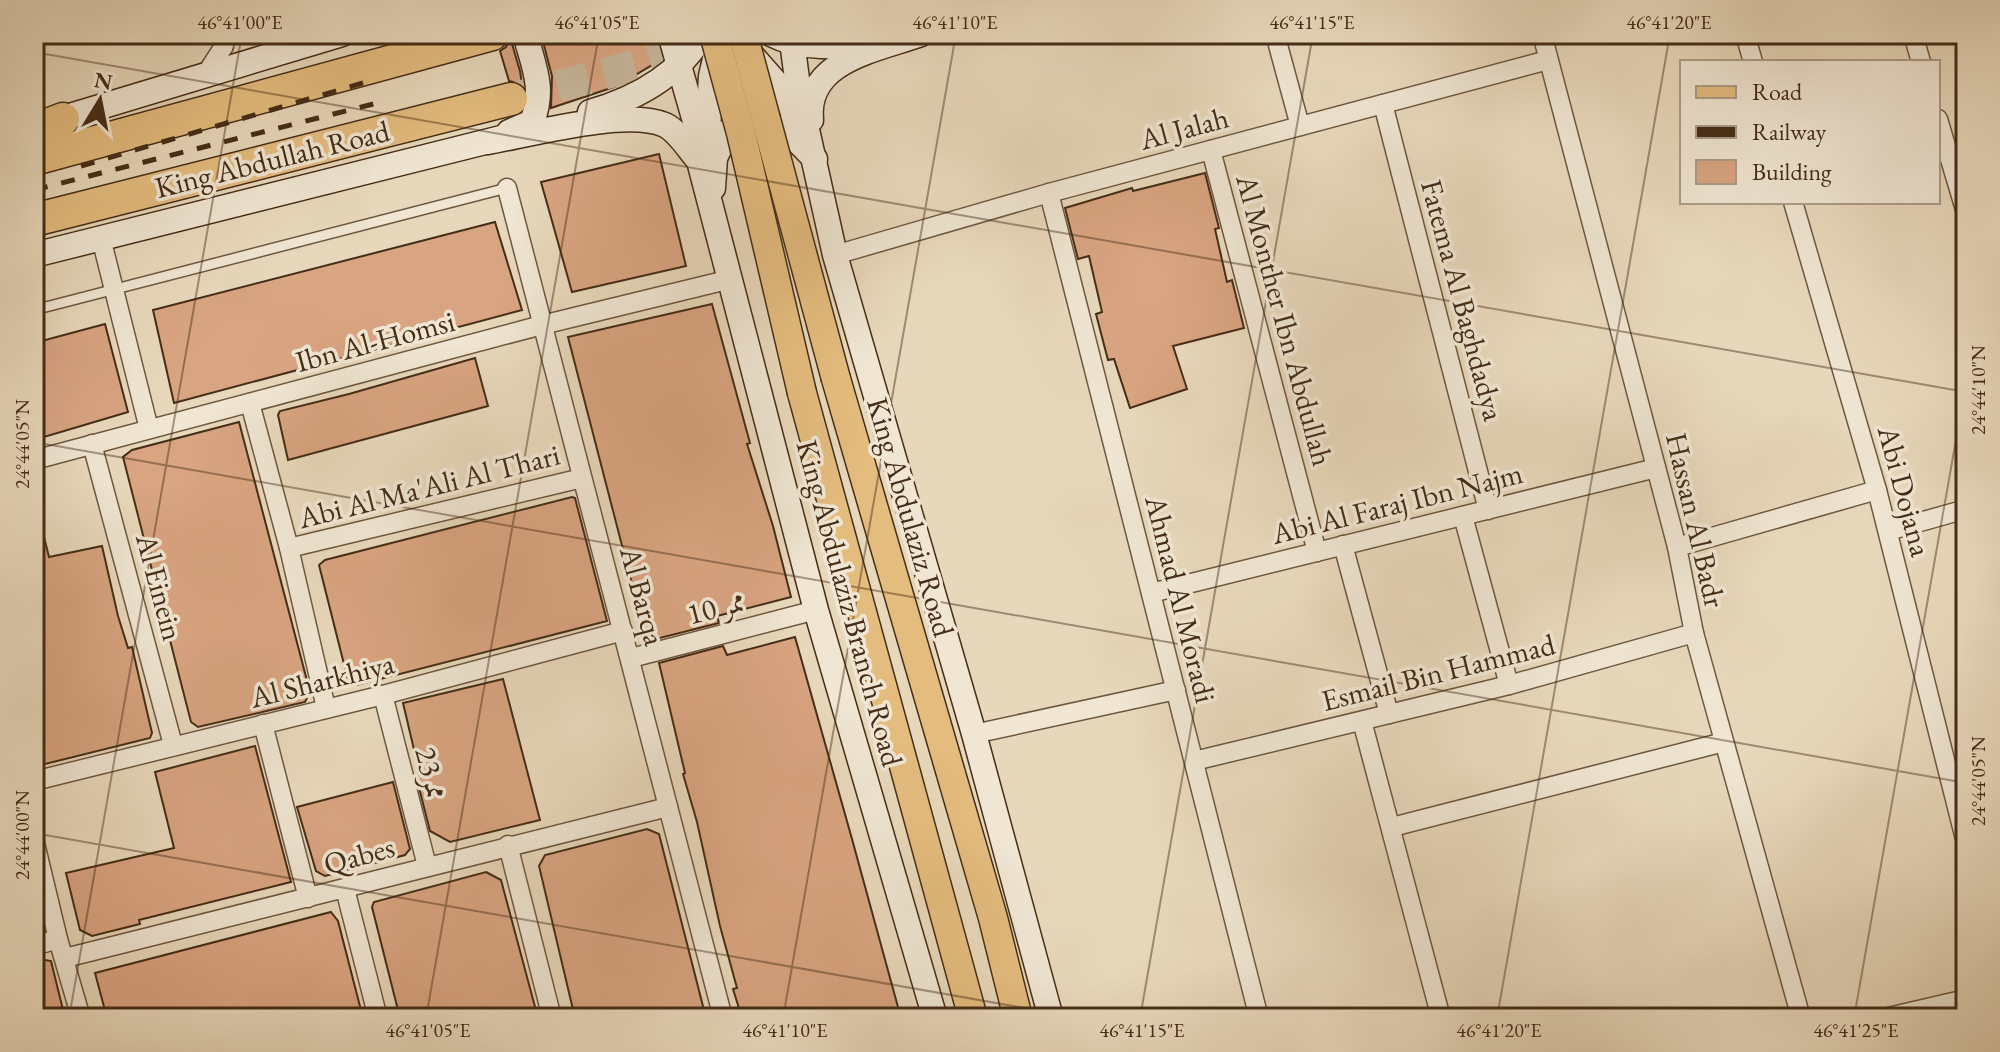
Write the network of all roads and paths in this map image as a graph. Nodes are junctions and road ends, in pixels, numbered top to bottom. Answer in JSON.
{"nodes":[{"id":1,"x":221,"y":34,"type":"edge"},
{"id":2,"x":342,"y":34,"type":"edge"},
{"id":3,"x":492,"y":34,"type":"edge"},
{"id":4,"x":525,"y":34,"type":"edge"},
{"id":5,"x":670,"y":34,"type":"edge"},
{"id":6,"x":703,"y":34,"type":"edge"},
{"id":7,"x":714,"y":34,"type":"edge"},
{"id":8,"x":721,"y":34,"type":"edge"},
{"id":9,"x":730,"y":34,"type":"edge"},
{"id":10,"x":743,"y":34,"type":"edge"},
{"id":11,"x":894,"y":34,"type":"edge"},
{"id":12,"x":921,"y":34,"type":"edge"},
{"id":13,"x":1275,"y":34,"type":"edge"},
{"id":14,"x":1542,"y":34,"type":"edge"},
{"id":15,"x":1745,"y":34,"type":"edge"},
{"id":16,"x":1913,"y":34,"type":"edge"},
{"id":17,"x":785,"y":36,"type":"edge"},
{"id":18,"x":1548,"y":60,"type":"junction"},
{"id":19,"x":1752,"y":60,"type":"edge"},
{"id":20,"x":1920,"y":60,"type":"edge"},
{"id":21,"x":679,"y":64,"type":"junction"},
{"id":22,"x":206,"y":74,"type":"junction"},
{"id":23,"x":511,"y":99,"type":"tunnel mouth"},
{"id":24,"x":1383,"y":104,"type":"junction"},
{"id":25,"x":44,"y":125,"type":"edge"},
{"id":26,"x":1300,"y":126,"type":"junction"},
{"id":27,"x":1940,"y":126,"type":"edge"},
{"id":28,"x":488,"y":142,"type":"junction"},
{"id":29,"x":1211,"y":150,"type":"junction"},
{"id":30,"x":34,"y":159,"type":"edge"},
{"id":31,"x":705,"y":159,"type":"junction"},
{"id":32,"x":815,"y":159,"type":"junction"},
{"id":33,"x":507,"y":188,"type":"joint"},
{"id":34,"x":1049,"y":193,"type":"junction"},
{"id":35,"x":711,"y":202,"type":"junction"},
{"id":36,"x":1794,"y":204,"type":"edge"},
{"id":37,"x":1966,"y":213,"type":"edge"},
{"id":38,"x":34,"y":220,"type":"edge"},
{"id":39,"x":96,"y":239,"type":"junction"},
{"id":40,"x":34,"y":253,"type":"edge"},
{"id":41,"x":835,"y":255,"type":"junction"},
{"id":42,"x":731,"y":279,"type":"junction"},
{"id":43,"x":114,"y":288,"type":"junction"},
{"id":44,"x":34,"y":310,"type":"edge"},
{"id":45,"x":542,"y":325,"type":"junction"},
{"id":46,"x":250,"y":403,"type":"junction"},
{"id":47,"x":149,"y":429,"type":"junction"},
{"id":48,"x":92,"y":444,"type":"junction"},
{"id":49,"x":34,"y":460,"type":"edge"},
{"id":50,"x":1656,"y":468,"type":"junction"},
{"id":51,"x":582,"y":478,"type":"junction"},
{"id":52,"x":1877,"y":490,"type":"junction"},
{"id":53,"x":1966,"y":509,"type":"edge"},
{"id":54,"x":1488,"y":510,"type":"junction"},
{"id":55,"x":1463,"y":516,"type":"junction"},
{"id":56,"x":1888,"y":531,"type":"junction"},
{"id":57,"x":1343,"y":545,"type":"junction"},
{"id":58,"x":1677,"y":547,"type":"junction"},
{"id":59,"x":289,"y":548,"type":"junction"},
{"id":60,"x":1317,"y":552,"type":"junction"},
{"id":61,"x":1151,"y":593,"type":"junction"},
{"id":62,"x":816,"y":610,"type":"junction"},
{"id":63,"x":623,"y":631,"type":"junction"},
{"id":64,"x":1694,"y":633,"type":"junction"},
{"id":65,"x":947,"y":645,"type":"junction"},
{"id":66,"x":631,"y":658,"type":"junction"},
{"id":67,"x":1509,"y":685,"type":"junction"},
{"id":68,"x":1176,"y":690,"type":"junction"},
{"id":69,"x":383,"y":695,"type":"junction"},
{"id":70,"x":326,"y":708,"type":"junction"},
{"id":71,"x":1389,"y":714,"type":"junction"},
{"id":72,"x":1362,"y":721,"type":"junction"},
{"id":73,"x":263,"y":724,"type":"junction"},
{"id":74,"x":974,"y":734,"type":"junction"},
{"id":75,"x":1724,"y":742,"type":"junction"},
{"id":76,"x":173,"y":745,"type":"junction"},
{"id":77,"x":1194,"y":761,"type":"junction"},
{"id":78,"x":34,"y":781,"type":"edge"},
{"id":79,"x":668,"y":807,"type":"junction"},
{"id":80,"x":1392,"y":827,"type":"junction"},
{"id":81,"x":34,"y":839,"type":"edge"},
{"id":82,"x":1966,"y":843,"type":"edge"},
{"id":83,"x":508,"y":845,"type":"junction"},
{"id":84,"x":427,"y":866,"type":"junction"},
{"id":85,"x":345,"y":889,"type":"junction"},
{"id":86,"x":308,"y":898,"type":"junction"},
{"id":87,"x":993,"y":918,"type":"junction"},
{"id":88,"x":58,"y":939,"type":"junction"},
{"id":89,"x":34,"y":946,"type":"edge"},
{"id":90,"x":65,"y":958,"type":"junction"},
{"id":91,"x":1966,"y":999,"type":"edge"},
{"id":92,"x":81,"y":1018,"type":"edge"},
{"id":93,"x":378,"y":1018,"type":"edge"},
{"id":94,"x":552,"y":1018,"type":"edge"},
{"id":95,"x":723,"y":1018,"type":"edge"},
{"id":96,"x":935,"y":1018,"type":"edge"},
{"id":97,"x":973,"y":1018,"type":"edge"},
{"id":98,"x":1018,"y":1018,"type":"edge"},
{"id":99,"x":1051,"y":1018,"type":"edge"},
{"id":100,"x":1259,"y":1018,"type":"edge"},
{"id":101,"x":1441,"y":1018,"type":"edge"},
{"id":102,"x":1801,"y":1018,"type":"edge"},
{"id":103,"x":1884,"y":1018,"type":"edge"}],
"edges":[{"from":1,"to":22,"type":"street"},
{"from":2,"to":22,"type":"main road"},
{"from":3,"to":30,"type":"highway","name":"King Abdullah Road"},
{"from":4,"to":28,"type":"main road"},
{"from":5,"to":21,"type":"main road"},
{"from":6,"to":21,"type":"main road"},
{"from":7,"to":97,"type":"main road","bridge":true},
{"from":8,"to":31,"type":"main road"},
{"from":9,"to":32,"type":"main road"},
{"from":10,"to":87,"type":"main road","name":"King Abdulaziz Road","bridge":true},
{"from":11,"to":17,"type":"main road"},
{"from":12,"to":32,"type":"main road"},
{"from":13,"to":26,"type":"street"},
{"from":14,"to":18,"type":"street","name":"Hassan Al Badr"},
{"from":15,"to":19,"type":"street"},
{"from":16,"to":20,"type":"street"},
{"from":17,"to":32,"type":"main road"},
{"from":18,"to":24,"type":"street","name":"Al Jalah"},
{"from":18,"to":50,"type":"street","name":"Hassan Al Badr"},
{"from":21,"to":28,"type":"main road"},
{"from":21,"to":31,"type":"main road"},
{"from":22,"to":25,"type":"main road"},
{"from":23,"to":38,"type":"highway","name":"King Abdullah Road"},
{"from":24,"to":26,"type":"street","name":"Al Jalah"},
{"from":24,"to":54,"type":"street","name":"Fatema Al Baghdadya"},
{"from":26,"to":29,"type":"street","name":"Al Jalah"},
{"from":27,"to":37,"type":"street"},
{"from":28,"to":35,"type":"main road"},
{"from":28,"to":39,"type":"main road"},
{"from":29,"to":34,"type":"street","name":"Al Jalah"},
{"from":29,"to":60,"type":"street","name":"Al Monther Ibn Abdullah"},
{"from":31,"to":35,"type":"main road"},
{"from":32,"to":35,"type":"main road"},
{"from":32,"to":41,"type":"main road"},
{"from":33,"to":43,"type":"lane"},
{"from":33,"to":45,"type":"street","name":"Al Barqa"},
{"from":34,"to":41,"type":"street","name":"Al Jalah"},
{"from":34,"to":61,"type":"street","name":"Ahmad Al Moradi"},
{"from":35,"to":42,"type":"main road","name":"King Abdulaziz Branch Road"},
{"from":36,"to":52,"type":"street","name":"Abi Dojana"},
{"from":39,"to":40,"type":"main road"},
{"from":39,"to":43,"type":"street"},
{"from":41,"to":65,"type":"main road"},
{"from":42,"to":45,"type":"street","name":"Ibn Al-Homsi"},
{"from":42,"to":62,"type":"main road","name":"King Abdulaziz Branch Road"},
{"from":43,"to":44,"type":"lane"},
{"from":43,"to":47,"type":"street"},
{"from":45,"to":46,"type":"street","name":"Ibn Al-Homsi"},
{"from":45,"to":51,"type":"street","name":"Al Barqa"},
{"from":46,"to":47,"type":"street","name":"Ibn Al-Homsi"},
{"from":46,"to":59,"type":"street"},
{"from":47,"to":48,"type":"street","name":"Ibn Al-Homsi"},
{"from":48,"to":49,"type":"street","name":"Ibn Al-Homsi"},
{"from":48,"to":76,"type":"street","name":"Al Einein"},
{"from":50,"to":54,"type":"street","name":"Abi Al Faraj Ibn Najm"},
{"from":50,"to":58,"type":"street","name":"Hassan Al Badr"},
{"from":51,"to":59,"type":"street","name":"Abi Al Ma'Ali Al Thari"},
{"from":51,"to":63,"type":"street","name":"Al Barqa"},
{"from":52,"to":56,"type":"street","name":"Abi Dojana"},
{"from":52,"to":58,"type":"street"},
{"from":53,"to":56,"type":"street"},
{"from":54,"to":55,"type":"street","name":"Abi Al Faraj Ibn Najm"},
{"from":55,"to":57,"type":"street","name":"Abi Al Faraj Ibn Najm"},
{"from":55,"to":67,"type":"street"},
{"from":56,"to":82,"type":"street","name":"Abi Dojana"},
{"from":57,"to":60,"type":"street","name":"Abi Al Faraj Ibn Najm"},
{"from":57,"to":71,"type":"street"},
{"from":58,"to":64,"type":"street","name":"Hassan Al Badr"},
{"from":59,"to":70,"type":"street"},
{"from":60,"to":61,"type":"street","name":"Abi Al Faraj Ibn Najm"},
{"from":61,"to":68,"type":"street","name":"Ahmad Al Moradi"},
{"from":62,"to":66,"type":"street","name":"ممر 10"},
{"from":62,"to":96,"type":"main road","name":"King Abdulaziz Branch Road"},
{"from":63,"to":66,"type":"street","name":"Al Barqa"},
{"from":63,"to":69,"type":"street","name":"Al Sharkhiya"},
{"from":64,"to":67,"type":"street","name":"Esmail Bin Hammad"},
{"from":64,"to":75,"type":"street","name":"Hassan Al Badr"},
{"from":65,"to":74,"type":"main road"},
{"from":65,"to":87,"type":"main road"},
{"from":66,"to":79,"type":"street","name":"Al Barqa"},
{"from":67,"to":71,"type":"street","name":"Esmail Bin Hammad"},
{"from":68,"to":74,"type":"street"},
{"from":68,"to":77,"type":"street","name":"Ahmad Al Moradi"},
{"from":69,"to":70,"type":"street","name":"Al Sharkhiya"},
{"from":69,"to":84,"type":"street","name":"ممر23"},
{"from":70,"to":73,"type":"street","name":"Al Sharkhiya"},
{"from":71,"to":72,"type":"street","name":"Esmail Bin Hammad"},
{"from":72,"to":77,"type":"street","name":"Esmail Bin Hammad"},
{"from":72,"to":80,"type":"street"},
{"from":73,"to":76,"type":"street","name":"Al Sharkhiya"},
{"from":73,"to":86,"type":"street"},
{"from":74,"to":99,"type":"main road"},
{"from":75,"to":80,"type":"street"},
{"from":75,"to":102,"type":"street","name":"Hassan Al Badr"},
{"from":76,"to":78,"type":"street","name":"Al Sharkhiya"},
{"from":77,"to":100,"type":"street","name":"Ahmad Al Moradi"},
{"from":79,"to":83,"type":"street","name":"Qabes"},
{"from":79,"to":95,"type":"street","name":"Al Barqa"},
{"from":80,"to":101,"type":"street"},
{"from":81,"to":88,"type":"street"},
{"from":83,"to":84,"type":"street","name":"Qabes"},
{"from":83,"to":94,"type":"street"},
{"from":84,"to":85,"type":"street","name":"Qabes"},
{"from":85,"to":86,"type":"street","name":"Qabes"},
{"from":85,"to":93,"type":"street"},
{"from":86,"to":90,"type":"street","name":"Qabes"},
{"from":87,"to":98,"type":"main road","name":"King Abdulaziz Road"},
{"from":88,"to":89,"type":"street"},
{"from":88,"to":90,"type":"street"},
{"from":90,"to":92,"type":"street"},
{"from":91,"to":103,"type":"street"}]}
